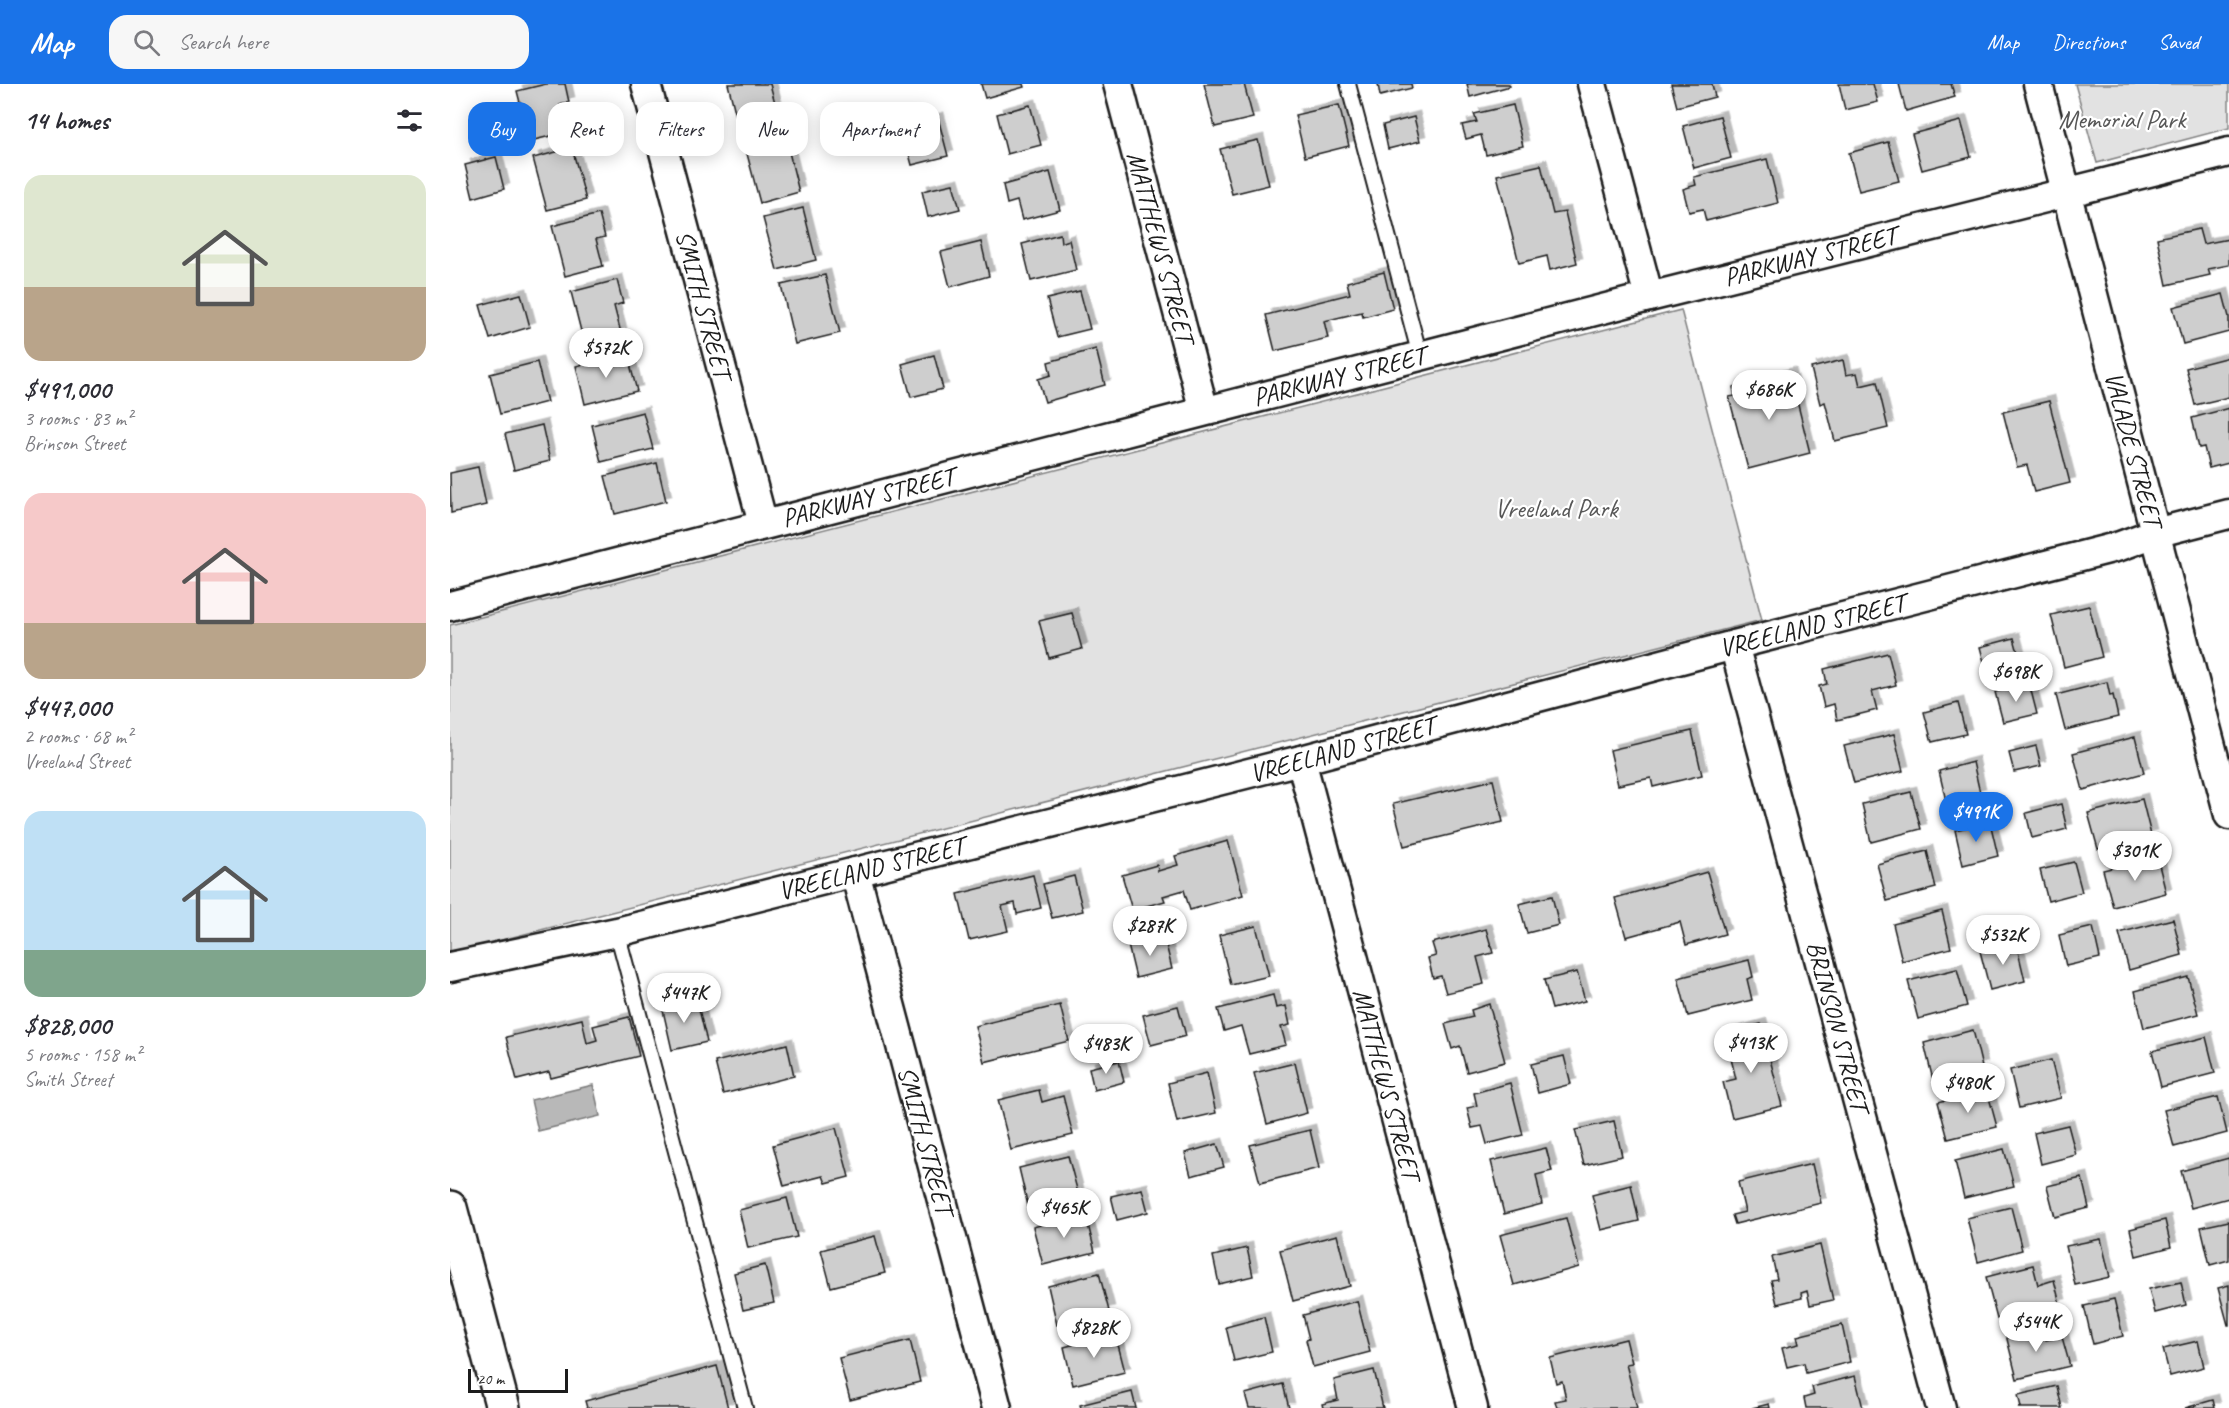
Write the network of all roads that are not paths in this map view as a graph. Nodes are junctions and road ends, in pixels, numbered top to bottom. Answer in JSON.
{"nodes":[{"id":1,"x":645,"y":84,"type":"edge"},
{"id":2,"x":1118,"y":84,"type":"edge"},
{"id":3,"x":1348,"y":84,"type":"edge"},
{"id":4,"x":1592,"y":84,"type":"edge"},
{"id":5,"x":2038,"y":84,"type":"edge"},
{"id":6,"x":2229,"y":152,"type":"edge"},
{"id":7,"x":2067,"y":192,"type":"junction"},
{"id":8,"x":1649,"y":297,"type":"junction"},
{"id":9,"x":1420,"y":356,"type":"junction"},
{"id":10,"x":1204,"y":411,"type":"junction"},
{"id":11,"x":2229,"y":514,"type":"edge"},
{"id":12,"x":763,"y":524,"type":"junction"},
{"id":13,"x":2155,"y":533,"type":"junction"},
{"id":14,"x":450,"y":606,"type":"edge"},
{"id":15,"x":1734,"y":645,"type":"junction"},
{"id":16,"x":1300,"y":760,"type":"junction"},
{"id":17,"x":2229,"y":814,"type":"edge"},
{"id":18,"x":855,"y":872,"type":"junction"},
{"id":19,"x":617,"y":932,"type":"junction"},
{"id":20,"x":450,"y":967,"type":"edge"},
{"id":21,"x":450,"y":1208,"type":"edge"},
{"id":22,"x":503,"y":1408,"type":"edge"},
{"id":23,"x":745,"y":1408,"type":"edge"},
{"id":24,"x":997,"y":1408,"type":"edge"},
{"id":25,"x":1473,"y":1408,"type":"edge"},
{"id":26,"x":1941,"y":1408,"type":"edge"}],
"edges":[{"from":1,"to":12,"type":"street","name":"SMITH STREET"},
{"from":2,"to":10,"type":"street","name":"MATTHEWS STREET"},
{"from":3,"to":9,"type":"lane"},
{"from":4,"to":8,"type":"street"},
{"from":5,"to":7,"type":"street","name":"VALADE STREET"},
{"from":6,"to":7,"type":"street","name":"PARKWAY STREET"},
{"from":7,"to":8,"type":"street","name":"PARKWAY STREET"},
{"from":7,"to":13,"type":"street","name":"VALADE STREET"},
{"from":8,"to":9,"type":"street","name":"PARKWAY STREET"},
{"from":9,"to":10,"type":"street","name":"PARKWAY STREET"},
{"from":10,"to":12,"type":"street","name":"PARKWAY STREET"},
{"from":11,"to":13,"type":"street","name":"VREELAND STREET"},
{"from":12,"to":14,"type":"street","name":"PARKWAY STREET"},
{"from":13,"to":15,"type":"street","name":"VREELAND STREET"},
{"from":13,"to":17,"type":"street","name":"VALADE STREET"},
{"from":15,"to":16,"type":"street","name":"VREELAND STREET"},
{"from":15,"to":26,"type":"street","name":"BRINSON STREET"},
{"from":16,"to":18,"type":"street","name":"VREELAND STREET"},
{"from":16,"to":25,"type":"street","name":"MATTHEWS STREET"},
{"from":18,"to":19,"type":"street","name":"VREELAND STREET"},
{"from":18,"to":24,"type":"street","name":"SMITH STREET"},
{"from":19,"to":20,"type":"street","name":"VREELAND STREET"},
{"from":19,"to":23,"type":"lane"},
{"from":21,"to":22,"type":"street"}]}
